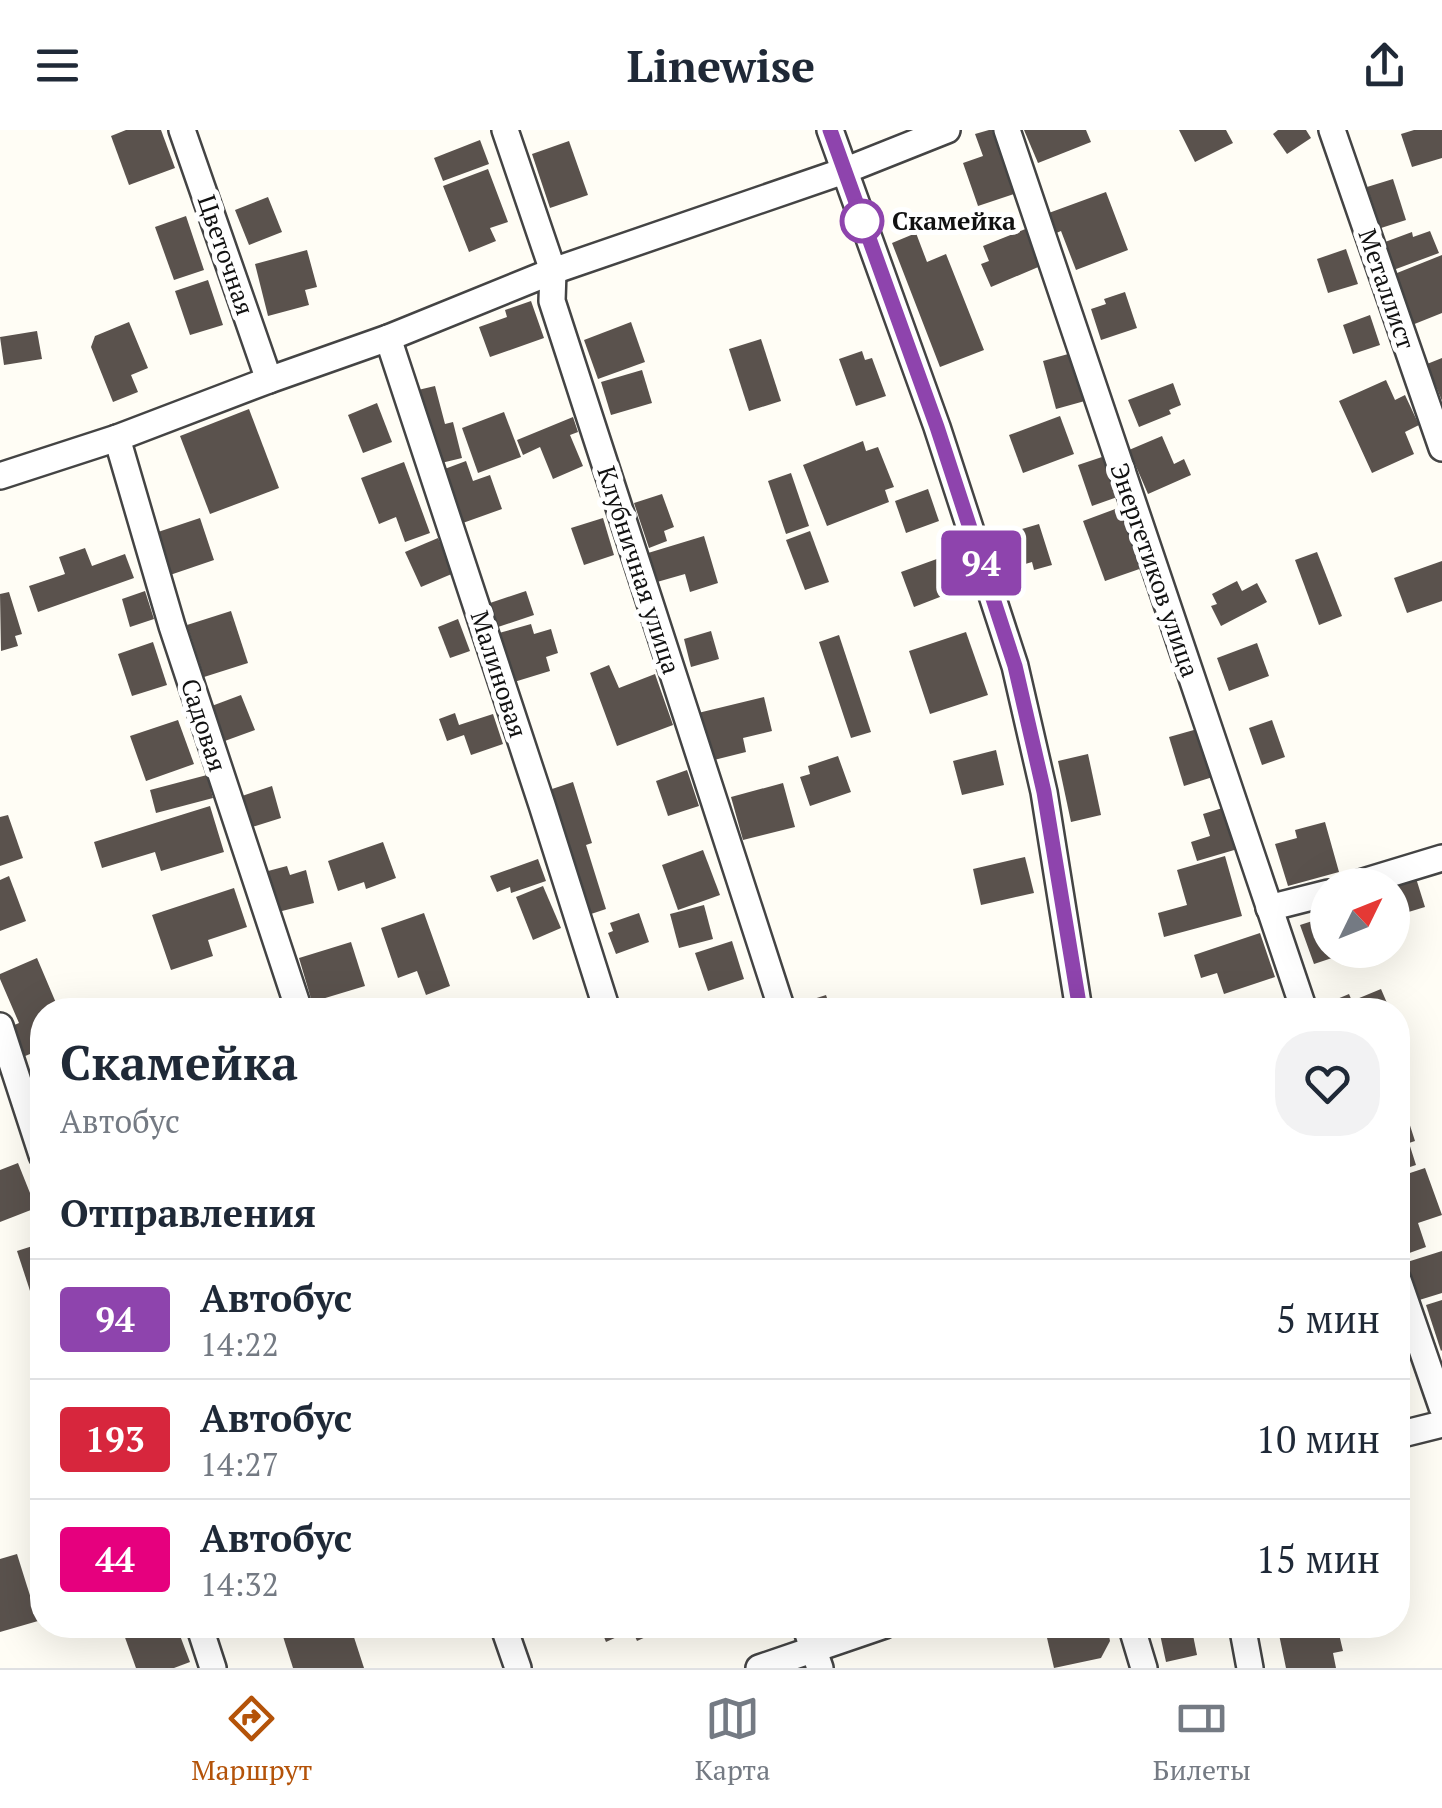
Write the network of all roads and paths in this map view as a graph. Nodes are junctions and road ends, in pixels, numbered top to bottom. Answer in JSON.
{"nodes":[{"id":1,"x":182,"y":130,"type":"edge"},
{"id":2,"x":505,"y":130,"type":"edge"},
{"id":3,"x":830,"y":130,"type":"edge"},
{"id":4,"x":947,"y":130,"type":"edge"},
{"id":5,"x":1007,"y":130,"type":"edge"},
{"id":6,"x":1332,"y":130,"type":"edge"},
{"id":7,"x":844,"y":171,"type":"junction"},
{"id":8,"x":554,"y":271,"type":"junction"},
{"id":9,"x":388,"y":338,"type":"junction"},
{"id":10,"x":270,"y":380,"type":"junction"},
{"id":11,"x":118,"y":438,"type":"junction"},
{"id":12,"x":1442,"y":448,"type":"edge"},
{"id":13,"x":0,"y":476,"type":"edge"},
{"id":14,"x":1442,"y":858,"type":"edge"},
{"id":15,"x":1409,"y":868,"type":"edge"},
{"id":16,"x":1310,"y":898,"type":"edge"},
{"id":17,"x":1269,"y":908,"type":"junction"},
{"id":18,"x":295,"y":998,"type":"edge"},
{"id":19,"x":603,"y":998,"type":"edge"},
{"id":20,"x":778,"y":998,"type":"edge"},
{"id":21,"x":1078,"y":998,"type":"edge"},
{"id":22,"x":1300,"y":998,"type":"edge"},
{"id":23,"x":0,"y":1026,"type":"edge"},
{"id":24,"x":30,"y":1118,"type":"edge"},
{"id":25,"x":1410,"y":1315,"type":"edge"},
{"id":26,"x":1442,"y":1407,"type":"edge"},
{"id":27,"x":1442,"y":1424,"type":"edge"},
{"id":28,"x":1410,"y":1432,"type":"edge"},
{"id":29,"x":204,"y":1638,"type":"edge"},
{"id":30,"x":508,"y":1638,"type":"edge"},
{"id":31,"x":842,"y":1638,"type":"edge"},
{"id":32,"x":1135,"y":1638,"type":"edge"},
{"id":33,"x":1244,"y":1638,"type":"edge"},
{"id":34,"x":813,"y":1647,"type":"edge"},
{"id":35,"x":214,"y":1668,"type":"edge"},
{"id":36,"x":518,"y":1668,"type":"edge"},
{"id":37,"x":759,"y":1668,"type":"edge"},
{"id":38,"x":1144,"y":1668,"type":"edge"},
{"id":39,"x":1250,"y":1668,"type":"edge"}],
"edges":[{"from":1,"to":10,"type":"street","name":"Цветочная"},
{"from":2,"to":8,"type":"street","name":"Клубничная улица"},
{"from":3,"to":7,"type":"street"},
{"from":4,"to":7,"type":"street"},
{"from":5,"to":17,"type":"street","name":"Энергетиков улица"},
{"from":6,"to":12,"type":"street","name":"Металлист"},
{"from":7,"to":8,"type":"street"},
{"from":7,"to":21,"type":"street"},
{"from":8,"to":9,"type":"street"},
{"from":8,"to":20,"type":"street","name":"Клубничная улица"},
{"from":9,"to":10,"type":"street"},
{"from":9,"to":19,"type":"street","name":"Малиновая"},
{"from":10,"to":11,"type":"street"},
{"from":11,"to":13,"type":"street"},
{"from":11,"to":18,"type":"street","name":"Садовая"},
{"from":14,"to":15,"type":"street"},
{"from":16,"to":17,"type":"street"},
{"from":17,"to":22,"type":"street","name":"Энергетиков улица"},
{"from":23,"to":24,"type":"street"},
{"from":25,"to":26,"type":"street"},
{"from":27,"to":28,"type":"street"},
{"from":29,"to":35,"type":"street"},
{"from":30,"to":36,"type":"street"},
{"from":31,"to":34,"type":"street"},
{"from":32,"to":38,"type":"street"},
{"from":33,"to":39,"type":"street"},
{"from":34,"to":37,"type":"street"}]}
